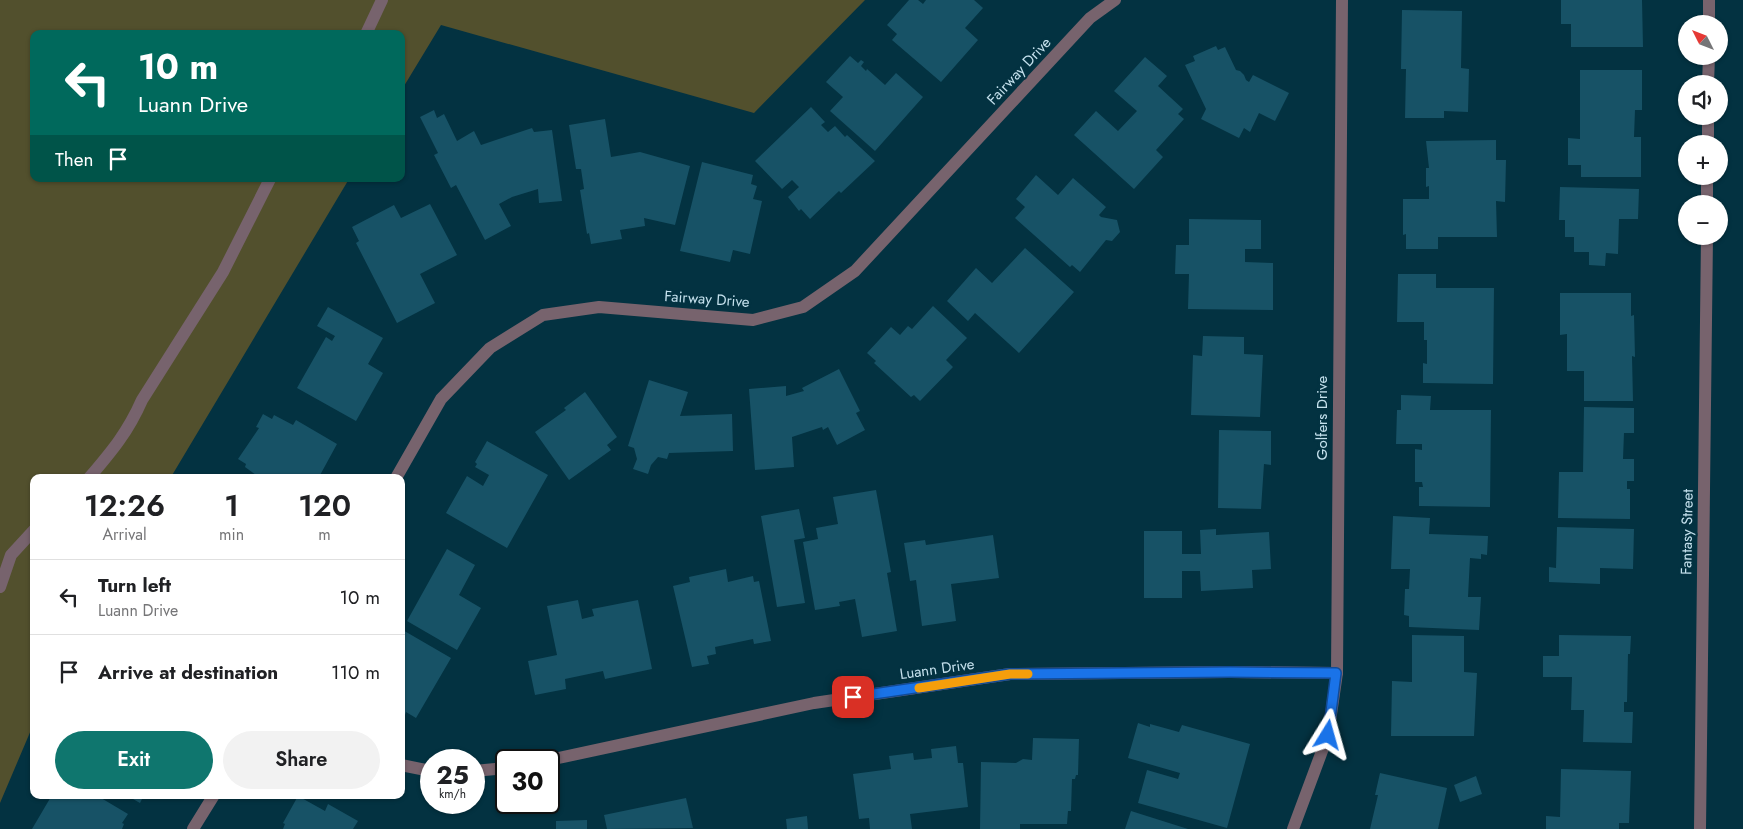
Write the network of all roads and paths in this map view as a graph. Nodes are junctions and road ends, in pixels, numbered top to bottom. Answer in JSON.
{"nodes":[{"id":1,"x":382,"y":0,"type":"edge"},
{"id":2,"x":1115,"y":0,"type":"edge"},
{"id":3,"x":1342,"y":0,"type":"edge"},
{"id":4,"x":1709,"y":0,"type":"edge"},
{"id":5,"x":1709,"y":15,"type":"edge"},
{"id":6,"x":368,"y":30,"type":"edge"},
{"id":7,"x":268,"y":182,"type":"edge"},
{"id":8,"x":1707,"y":245,"type":"edge"},
{"id":9,"x":92,"y":474,"type":"edge"},
{"id":10,"x":398,"y":474,"type":"edge"},
{"id":11,"x":30,"y":534,"type":"edge"},
{"id":12,"x":0,"y":587,"type":"edge"},
{"id":13,"x":1336,"y":673,"type":"junction"},
{"id":14,"x":560,"y":758,"type":"edge"},
{"id":15,"x":405,"y":766,"type":"edge"},
{"id":16,"x":420,"y":769,"type":"edge"},
{"id":17,"x":212,"y":799,"type":"edge"},
{"id":18,"x":193,"y":829,"type":"edge"},
{"id":19,"x":1292,"y":829,"type":"edge"},
{"id":20,"x":1700,"y":829,"type":"edge"}],
"edges":[{"from":1,"to":6,"type":"street"},
{"from":2,"to":10,"type":"street","name":"Fairway Drive"},
{"from":3,"to":13,"type":"street","name":"Golfers Drive"},
{"from":4,"to":5,"type":"street"},
{"from":7,"to":9,"type":"street"},
{"from":8,"to":20,"type":"street","name":"Fantasy Street"},
{"from":11,"to":12,"type":"street"},
{"from":13,"to":14,"type":"street","name":"Luann Drive"},
{"from":13,"to":19,"type":"street","name":"Golfers Drive"},
{"from":15,"to":16,"type":"street"},
{"from":17,"to":18,"type":"street"}]}
